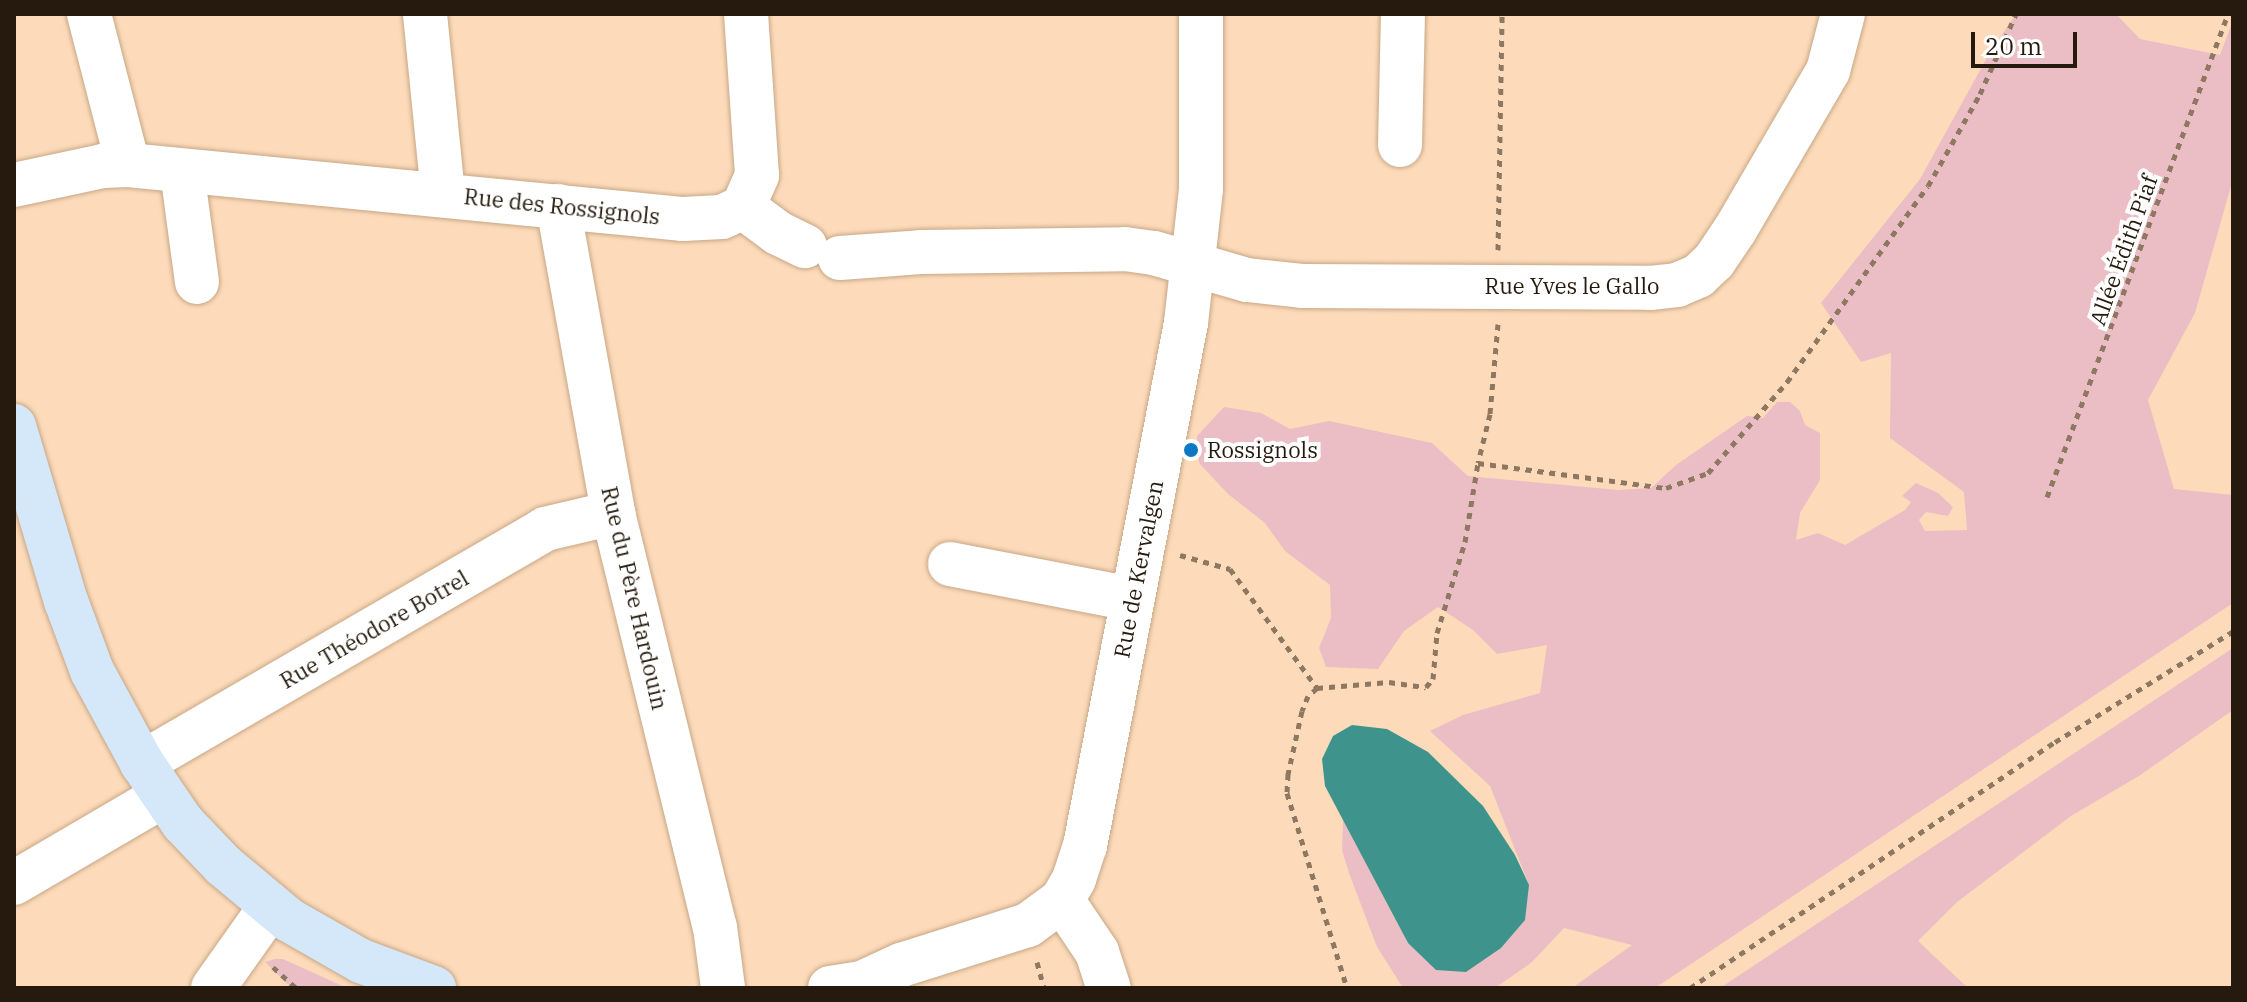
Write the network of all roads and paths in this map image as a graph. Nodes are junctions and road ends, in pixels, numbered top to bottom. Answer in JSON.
{"nodes":[{"id":1,"x":89,"y":14,"type":"edge"},
{"id":2,"x":425,"y":14,"type":"edge"},
{"id":3,"x":746,"y":14,"type":"edge"},
{"id":4,"x":1201,"y":14,"type":"edge"},
{"id":5,"x":1403,"y":14,"type":"edge"},
{"id":6,"x":1502,"y":14,"type":"edge"},
{"id":7,"x":1843,"y":14,"type":"edge"},
{"id":8,"x":2016,"y":14,"type":"edge"},
{"id":9,"x":2228,"y":14,"type":"edge"},
{"id":10,"x":1400,"y":145,"type":"dead end"},
{"id":11,"x":128,"y":165,"type":"junction"},
{"id":12,"x":182,"y":171,"type":"junction"},
{"id":13,"x":14,"y":185,"type":"edge"},
{"id":14,"x":443,"y":193,"type":"junction"},
{"id":15,"x":558,"y":206,"type":"junction"},
{"id":16,"x":743,"y":207,"type":"junction"},
{"id":17,"x":1193,"y":265,"type":"junction"},
{"id":18,"x":197,"y":282,"type":"dead end"},
{"id":19,"x":1497,"y":285,"type":"junction"},
{"id":20,"x":14,"y":426,"type":"edge"},
{"id":21,"x":1478,"y":463,"type":"junction"},
{"id":22,"x":2047,"y":497,"type":"dead end"},
{"id":23,"x":613,"y":513,"type":"junction"},
{"id":24,"x":1142,"y":546,"type":"junction"},
{"id":25,"x":950,"y":564,"type":"dead end"},
{"id":26,"x":1132,"y":599,"type":"junction"},
{"id":27,"x":2233,"y":631,"type":"edge"},
{"id":28,"x":1317,"y":688,"type":"junction"},
{"id":29,"x":152,"y":780,"type":"junction"},
{"id":30,"x":14,"y":883,"type":"edge"},
{"id":31,"x":1062,"y":900,"type":"junction"},
{"id":32,"x":271,"y":906,"type":"junction"},
{"id":33,"x":723,"y":981,"type":"edge"},
{"id":34,"x":850,"y":986,"type":"edge"},
{"id":35,"x":213,"y":988,"type":"edge"},
{"id":36,"x":434,"y":988,"type":"edge"},
{"id":37,"x":1109,"y":988,"type":"edge"},
{"id":38,"x":1347,"y":988,"type":"edge"},
{"id":39,"x":1690,"y":988,"type":"edge"}],
"edges":[{"from":1,"to":11,"type":"street"},
{"from":2,"to":14,"type":"street"},
{"from":3,"to":16,"type":"street"},
{"from":4,"to":17,"type":"street","name":"Rue de Kervalgen"},
{"from":5,"to":10,"type":"street"},
{"from":6,"to":19,"type":"path"},
{"from":7,"to":19,"type":"street","name":"Rue Yves le Gallo"},
{"from":8,"to":21,"type":"path"},
{"from":9,"to":22,"type":"path","name":"Allée Édith Piaf"},
{"from":11,"to":12,"type":"street","name":"Rue des Rossignols"},
{"from":11,"to":13,"type":"street","name":"Rue des Rossignols"},
{"from":12,"to":14,"type":"street","name":"Rue des Rossignols"},
{"from":12,"to":18,"type":"street"},
{"from":14,"to":15,"type":"street","name":"Rue des Rossignols"},
{"from":15,"to":16,"type":"street","name":"Rue des Rossignols"},
{"from":15,"to":23,"type":"street","name":"Rue du Père Hardouin"},
{"from":16,"to":17,"type":"street","name":"Rue Yves le Gallo"},
{"from":17,"to":19,"type":"street","name":"Rue Yves le Gallo"},
{"from":17,"to":24,"type":"street","name":"Rue de Kervalgen"},
{"from":19,"to":21,"type":"path"},
{"from":20,"to":29,"type":"main road"},
{"from":21,"to":28,"type":"path"},
{"from":23,"to":29,"type":"street","name":"Rue Théodore Botrel"},
{"from":23,"to":33,"type":"street","name":"Rue du Père Hardouin"},
{"from":24,"to":26,"type":"street","name":"Rue de Kervalgen"},
{"from":24,"to":28,"type":"path"},
{"from":25,"to":26,"type":"street"},
{"from":26,"to":31,"type":"street","name":"Rue de Kervalgen"},
{"from":27,"to":39,"type":"path"},
{"from":28,"to":38,"type":"path"},
{"from":29,"to":30,"type":"street","name":"Rue Théodore Botrel"},
{"from":29,"to":32,"type":"main road"},
{"from":31,"to":34,"type":"street","name":"Rue de Kervalgen"},
{"from":31,"to":37,"type":"street"},
{"from":32,"to":35,"type":"street"},
{"from":32,"to":36,"type":"main road"}]}
